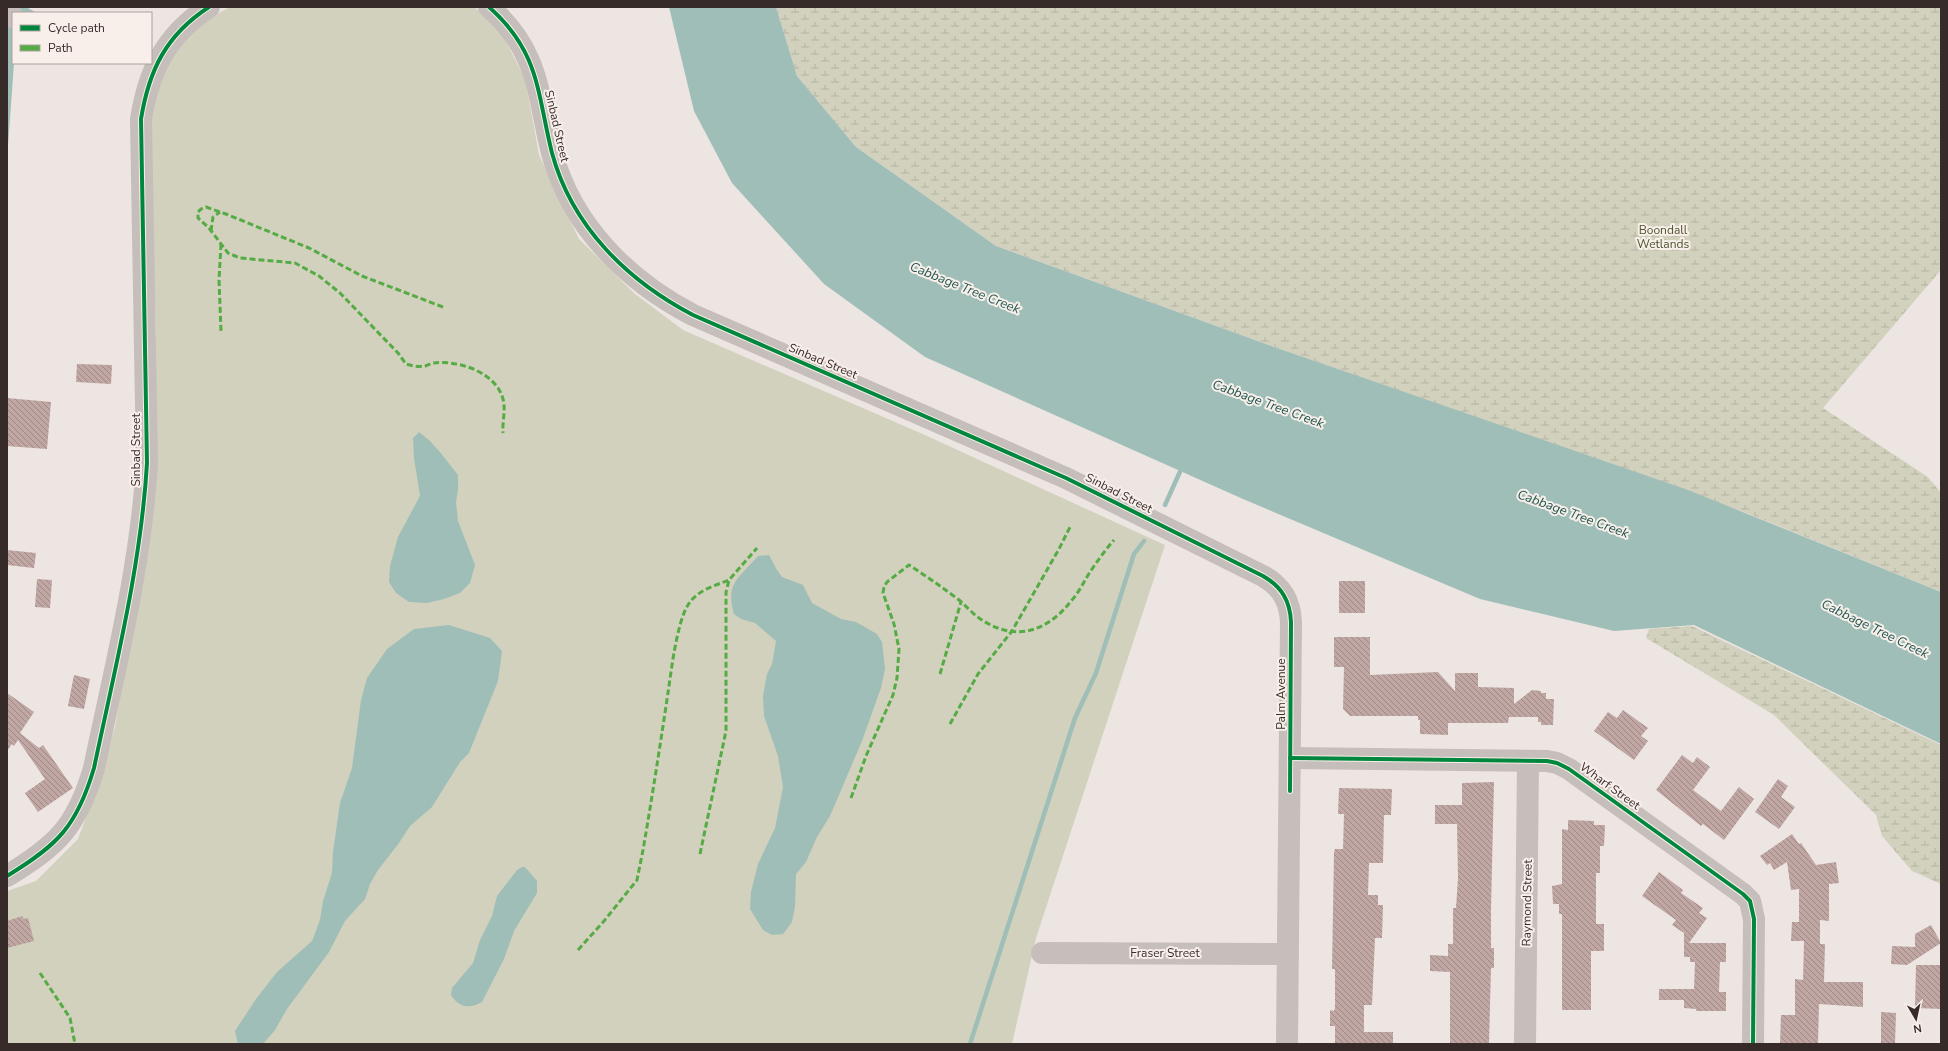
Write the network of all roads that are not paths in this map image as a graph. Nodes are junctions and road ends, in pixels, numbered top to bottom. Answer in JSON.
{"nodes":[{"id":1,"x":208,"y":7,"type":"edge"},
{"id":2,"x":489,"y":7,"type":"edge"},
{"id":3,"x":1286,"y":598,"type":"joint"},
{"id":4,"x":1290,"y":758,"type":"junction"},
{"id":5,"x":1528,"y":762,"type":"junction"},
{"id":6,"x":7,"y":876,"type":"edge"},
{"id":7,"x":1042,"y":953,"type":"dead end"},
{"id":8,"x":1288,"y":954,"type":"junction"},
{"id":9,"x":1287,"y":1044,"type":"edge"},
{"id":10,"x":1526,"y":1044,"type":"edge"},
{"id":11,"x":1753,"y":1044,"type":"edge"}],
"edges":[{"from":1,"to":6,"type":"street","name":"Sinbad Street"},
{"from":2,"to":3,"type":"street","name":"Sinbad Street"},
{"from":3,"to":4,"type":"street","name":"Palm Avenue"},
{"from":4,"to":5,"type":"street","name":"Wharf Street"},
{"from":4,"to":8,"type":"street","name":"Palm Avenue"},
{"from":5,"to":10,"type":"street","name":"Raymond Street"},
{"from":5,"to":11,"type":"street","name":"Wharf Street"},
{"from":7,"to":8,"type":"street","name":"Fraser Street"},
{"from":8,"to":9,"type":"street","name":"Palm Avenue"}]}
